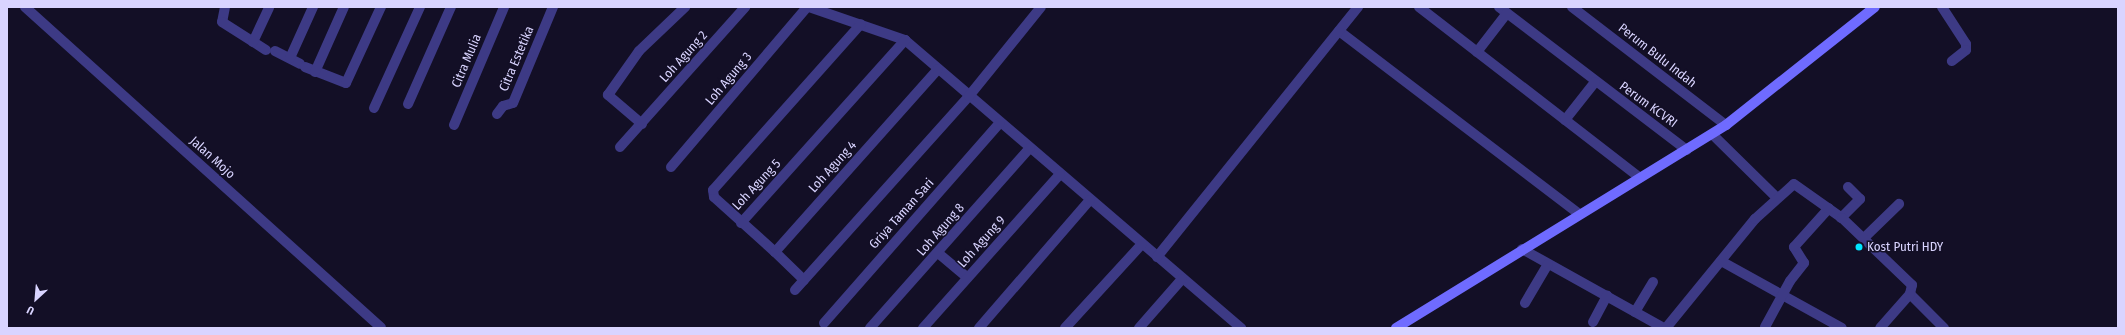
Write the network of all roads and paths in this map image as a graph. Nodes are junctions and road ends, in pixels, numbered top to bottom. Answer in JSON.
{"nodes":[{"id":1,"x":25,"y":7,"type":"edge"},
{"id":2,"x":225,"y":7,"type":"edge"},
{"id":3,"x":269,"y":7,"type":"edge"},
{"id":4,"x":313,"y":7,"type":"edge"},
{"id":5,"x":344,"y":7,"type":"edge"},
{"id":6,"x":381,"y":7,"type":"edge"},
{"id":7,"x":420,"y":7,"type":"edge"},
{"id":8,"x":451,"y":7,"type":"edge"},
{"id":9,"x":504,"y":7,"type":"edge"},
{"id":10,"x":553,"y":7,"type":"edge"},
{"id":11,"x":685,"y":7,"type":"edge"},
{"id":12,"x":745,"y":7,"type":"edge"},
{"id":13,"x":808,"y":7,"type":"edge"},
{"id":14,"x":1041,"y":7,"type":"edge"},
{"id":15,"x":1358,"y":7,"type":"edge"},
{"id":16,"x":1419,"y":7,"type":"edge"},
{"id":17,"x":1572,"y":7,"type":"edge"},
{"id":18,"x":1876,"y":7,"type":"edge"},
{"id":19,"x":1942,"y":7,"type":"edge"},
{"id":20,"x":1503,"y":10,"type":"edge"},
{"id":21,"x":861,"y":24,"type":"junction"},
{"id":22,"x":1339,"y":31,"type":"junction"},
{"id":23,"x":905,"y":40,"type":"junction"},
{"id":24,"x":253,"y":42,"type":"junction"},
{"id":25,"x":1477,"y":52,"type":"junction"},
{"id":26,"x":290,"y":58,"type":"junction"},
{"id":27,"x":1952,"y":61,"type":"dead end"},
{"id":28,"x":938,"y":69,"type":"junction"},
{"id":29,"x":315,"y":72,"type":"junction"},
{"id":30,"x":1595,"y":82,"type":"junction"},
{"id":31,"x":969,"y":96,"type":"junction"},
{"id":32,"x":408,"y":104,"type":"dead end"},
{"id":33,"x":374,"y":108,"type":"dead end"},
{"id":34,"x":497,"y":114,"type":"dead end"},
{"id":35,"x":1565,"y":120,"type":"junction"},
{"id":36,"x":1000,"y":123,"type":"junction"},
{"id":37,"x":642,"y":124,"type":"junction"},
{"id":38,"x":454,"y":125,"type":"dead end"},
{"id":39,"x":1726,"y":125,"type":"junction"},
{"id":40,"x":1712,"y":134,"type":"junction"},
{"id":41,"x":620,"y":147,"type":"dead end"},
{"id":42,"x":1030,"y":148,"type":"junction"},
{"id":43,"x":1687,"y":150,"type":"junction"},
{"id":44,"x":671,"y":167,"type":"dead end"},
{"id":45,"x":1060,"y":174,"type":"junction"},
{"id":46,"x":1640,"y":178,"type":"junction"},
{"id":47,"x":1848,"y":187,"type":"dead end"},
{"id":48,"x":1776,"y":197,"type":"junction"},
{"id":49,"x":1090,"y":200,"type":"junction"},
{"id":50,"x":1899,"y":204,"type":"dead end"},
{"id":51,"x":1829,"y":208,"type":"junction"},
{"id":52,"x":1579,"y":214,"type":"junction"},
{"id":53,"x":1841,"y":218,"type":"junction"},
{"id":54,"x":741,"y":223,"type":"junction"},
{"id":55,"x":1864,"y":238,"type":"junction"},
{"id":56,"x":1142,"y":244,"type":"junction"},
{"id":57,"x":1522,"y":249,"type":"junction"},
{"id":58,"x":775,"y":252,"type":"junction"},
{"id":59,"x":938,"y":253,"type":"junction"},
{"id":60,"x":1156,"y":257,"type":"junction"},
{"id":61,"x":1721,"y":261,"type":"junction"},
{"id":62,"x":1548,"y":264,"type":"junction"},
{"id":63,"x":967,"y":278,"type":"junction"},
{"id":64,"x":1182,"y":279,"type":"junction"},
{"id":65,"x":804,"y":280,"type":"junction"},
{"id":66,"x":1653,"y":282,"type":"dead end"},
{"id":67,"x":795,"y":290,"type":"dead end"},
{"id":68,"x":1910,"y":294,"type":"junction"},
{"id":69,"x":1784,"y":295,"type":"junction"},
{"id":70,"x":1607,"y":296,"type":"junction"},
{"id":71,"x":1525,"y":303,"type":"dead end"},
{"id":72,"x":1635,"y":312,"type":"junction"},
{"id":73,"x":1593,"y":322,"type":"dead end"},
{"id":74,"x":824,"y":324,"type":"dead end"},
{"id":75,"x":1765,"y":327,"type":"dead end"},
{"id":76,"x":381,"y":328,"type":"edge"},
{"id":77,"x":870,"y":328,"type":"edge"},
{"id":78,"x":923,"y":328,"type":"edge"},
{"id":79,"x":979,"y":328,"type":"edge"},
{"id":80,"x":1065,"y":328,"type":"edge"},
{"id":81,"x":1139,"y":328,"type":"edge"},
{"id":82,"x":1241,"y":328,"type":"edge"},
{"id":83,"x":1396,"y":328,"type":"edge"},
{"id":84,"x":1665,"y":328,"type":"edge"},
{"id":85,"x":1842,"y":328,"type":"edge"},
{"id":86,"x":1880,"y":328,"type":"edge"},
{"id":87,"x":1944,"y":328,"type":"edge"}],
"edges":[{"from":1,"to":76,"type":"street","name":"Jalan Mojo"},
{"from":2,"to":24,"type":"street"},
{"from":3,"to":24,"type":"street"},
{"from":4,"to":26,"type":"street"},
{"from":5,"to":29,"type":"street"},
{"from":6,"to":29,"type":"street"},
{"from":7,"to":33,"type":"street"},
{"from":8,"to":32,"type":"street"},
{"from":9,"to":38,"type":"street","name":"Citra Mulia"},
{"from":10,"to":34,"type":"street","name":"Citra Estetika"},
{"from":11,"to":37,"type":"street"},
{"from":12,"to":37,"type":"street","name":"Loh Agung 2"},
{"from":13,"to":21,"type":"street"},
{"from":13,"to":44,"type":"street","name":"Loh Agung 3"},
{"from":14,"to":31,"type":"street"},
{"from":15,"to":22,"type":"street"},
{"from":16,"to":25,"type":"street"},
{"from":17,"to":39,"type":"street","name":"Perum Bulu Indah"},
{"from":18,"to":39,"type":"main road"},
{"from":19,"to":27,"type":"street"},
{"from":20,"to":25,"type":"street","name":"Perum KCVRI"},
{"from":20,"to":30,"type":"street","name":"Perum KCVRI"},
{"from":21,"to":23,"type":"street"},
{"from":21,"to":54,"type":"street","name":"Loh Agung 5"},
{"from":22,"to":52,"type":"street"},
{"from":22,"to":60,"type":"street"},
{"from":23,"to":28,"type":"street"},
{"from":23,"to":54,"type":"street","name":"Loh Agung 5"},
{"from":24,"to":26,"type":"street"},
{"from":25,"to":35,"type":"street"},
{"from":26,"to":29,"type":"street"},
{"from":28,"to":31,"type":"street"},
{"from":28,"to":58,"type":"street","name":"Loh Agung 4"},
{"from":30,"to":35,"type":"street"},
{"from":30,"to":43,"type":"street","name":"Perum KCVRI"},
{"from":31,"to":36,"type":"street"},
{"from":31,"to":65,"type":"street"},
{"from":35,"to":46,"type":"street"},
{"from":36,"to":42,"type":"street"},
{"from":36,"to":74,"type":"street","name":"Griya Taman Sari"},
{"from":37,"to":41,"type":"street","name":"Loh Agung 2"},
{"from":39,"to":40,"type":"main road"},
{"from":40,"to":43,"type":"main road"},
{"from":40,"to":48,"type":"street"},
{"from":42,"to":45,"type":"street"},
{"from":42,"to":59,"type":"street","name":"Loh Agung 8"},
{"from":43,"to":46,"type":"main road"},
{"from":45,"to":49,"type":"street"},
{"from":45,"to":63,"type":"street","name":"Loh Agung 9"},
{"from":46,"to":52,"type":"main road"},
{"from":47,"to":53,"type":"street"},
{"from":48,"to":51,"type":"street"},
{"from":48,"to":61,"type":"street"},
{"from":49,"to":56,"type":"street"},
{"from":49,"to":79,"type":"street"},
{"from":50,"to":55,"type":"street"},
{"from":51,"to":53,"type":"street"},
{"from":51,"to":69,"type":"street"},
{"from":52,"to":57,"type":"main road"},
{"from":53,"to":55,"type":"street"},
{"from":54,"to":58,"type":"street"},
{"from":55,"to":68,"type":"street"},
{"from":56,"to":60,"type":"street"},
{"from":56,"to":80,"type":"street"},
{"from":57,"to":62,"type":"street"},
{"from":57,"to":83,"type":"main road"},
{"from":58,"to":65,"type":"street"},
{"from":59,"to":63,"type":"street"},
{"from":59,"to":77,"type":"street","name":"Loh Agung 8"},
{"from":60,"to":64,"type":"street"},
{"from":61,"to":69,"type":"street"},
{"from":61,"to":84,"type":"street"},
{"from":62,"to":70,"type":"street"},
{"from":62,"to":71,"type":"street"},
{"from":63,"to":78,"type":"street","name":"Loh Agung 9"},
{"from":64,"to":81,"type":"street"},
{"from":64,"to":82,"type":"street"},
{"from":65,"to":67,"type":"street"},
{"from":66,"to":72,"type":"street"},
{"from":68,"to":86,"type":"street"},
{"from":68,"to":87,"type":"street"},
{"from":69,"to":75,"type":"street"},
{"from":69,"to":85,"type":"street"},
{"from":70,"to":72,"type":"street"},
{"from":70,"to":73,"type":"street"},
{"from":72,"to":84,"type":"street"}]}
